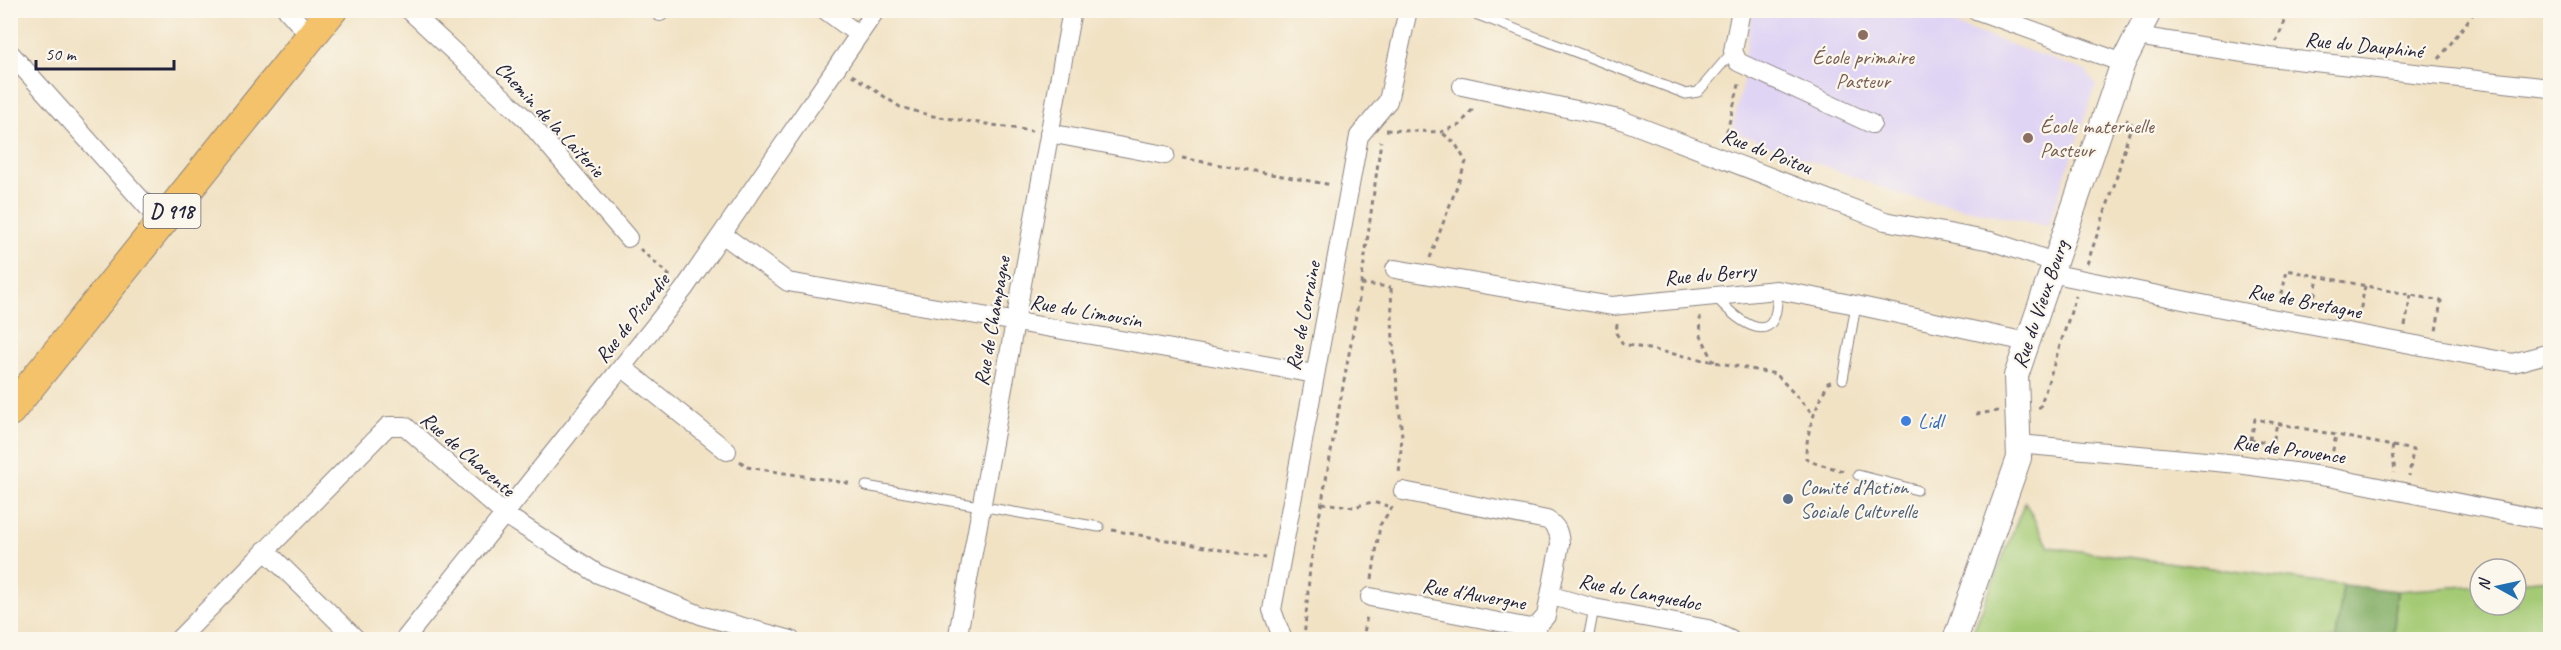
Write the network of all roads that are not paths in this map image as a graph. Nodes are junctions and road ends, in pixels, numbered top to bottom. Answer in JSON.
{"nodes":[{"id":1,"x":287,"y":10,"type":"edge"},
{"id":2,"x":332,"y":10,"type":"edge"},
{"id":3,"x":409,"y":10,"type":"edge"},
{"id":4,"x":825,"y":10,"type":"edge"},
{"id":5,"x":876,"y":10,"type":"edge"},
{"id":6,"x":1072,"y":10,"type":"edge"},
{"id":7,"x":1408,"y":10,"type":"edge"},
{"id":8,"x":1465,"y":10,"type":"edge"},
{"id":9,"x":1741,"y":10,"type":"edge"},
{"id":10,"x":1976,"y":10,"type":"edge"},
{"id":11,"x":2150,"y":10,"type":"edge"},
{"id":12,"x":859,"y":35,"type":"junction"},
{"id":13,"x":2137,"y":36,"type":"junction"},
{"id":14,"x":311,"y":37,"type":"junction"},
{"id":15,"x":10,"y":53,"type":"edge"},
{"id":16,"x":1738,"y":58,"type":"junction"},
{"id":17,"x":2123,"y":63,"type":"junction"},
{"id":18,"x":1461,"y":86,"type":"road end"},
{"id":19,"x":2550,"y":88,"type":"edge"},
{"id":20,"x":1872,"y":124,"type":"dead end"},
{"id":21,"x":1049,"y":133,"type":"junction"},
{"id":22,"x":1165,"y":155,"type":"road end"},
{"id":23,"x":162,"y":223,"type":"junction"},
{"id":24,"x":722,"y":234,"type":"junction"},
{"id":25,"x":628,"y":238,"type":"road end"},
{"id":26,"x":2053,"y":267,"type":"junction"},
{"id":27,"x":1395,"y":269,"type":"dead end"},
{"id":28,"x":1777,"y":290,"type":"junction"},
{"id":29,"x":1706,"y":297,"type":"junction"},
{"id":30,"x":1856,"y":305,"type":"junction"},
{"id":31,"x":1015,"y":321,"type":"junction"},
{"id":32,"x":2026,"y":342,"type":"junction"},
{"id":33,"x":2550,"y":353,"type":"edge"},
{"id":34,"x":622,"y":367,"type":"junction"},
{"id":35,"x":1316,"y":374,"type":"junction"},
{"id":36,"x":1843,"y":379,"type":"road end"},
{"id":37,"x":10,"y":411,"type":"edge"},
{"id":38,"x":2018,"y":444,"type":"junction"},
{"id":39,"x":727,"y":451,"type":"road end"},
{"id":40,"x":1858,"y":475,"type":"road end"},
{"id":41,"x":866,"y":486,"type":"road end"},
{"id":42,"x":1917,"y":490,"type":"dead end"},
{"id":43,"x":1403,"y":491,"type":"road end"},
{"id":44,"x":981,"y":506,"type":"junction"},
{"id":45,"x":504,"y":514,"type":"junction"},
{"id":46,"x":2550,"y":521,"type":"edge"},
{"id":47,"x":1099,"y":527,"type":"road end"},
{"id":48,"x":265,"y":550,"type":"junction"},
{"id":49,"x":1552,"y":596,"type":"junction"},
{"id":50,"x":1370,"y":597,"type":"road end"},
{"id":51,"x":1594,"y":608,"type":"junction"},
{"id":52,"x":178,"y":639,"type":"edge"},
{"id":53,"x":357,"y":639,"type":"edge"},
{"id":54,"x":405,"y":639,"type":"edge"},
{"id":55,"x":791,"y":639,"type":"edge"},
{"id":56,"x":957,"y":639,"type":"edge"},
{"id":57,"x":1283,"y":639,"type":"edge"},
{"id":58,"x":1588,"y":639,"type":"edge"},
{"id":59,"x":1731,"y":639,"type":"edge"},
{"id":60,"x":1955,"y":639,"type":"edge"}],
"edges":[{"from":1,"to":14,"type":"street"},
{"from":2,"to":14,"type":"main road","number":"D 918"},
{"from":3,"to":25,"type":"street","name":"Chemin de la Laiterie"},
{"from":4,"to":12,"type":"street"},
{"from":5,"to":12,"type":"street","name":"Rue de Picardie"},
{"from":6,"to":21,"type":"street","name":"Rue de Champagne"},
{"from":7,"to":35,"type":"street","name":"Rue de Lorraine"},
{"from":8,"to":16,"type":"lane"},
{"from":9,"to":16,"type":"street"},
{"from":10,"to":17,"type":"street"},
{"from":11,"to":13,"type":"street","name":"Rue du Vieux Bourg"},
{"from":12,"to":24,"type":"street","name":"Rue de Picardie"},
{"from":13,"to":17,"type":"street","name":"Rue du Vieux Bourg"},
{"from":13,"to":19,"type":"street","name":"Rue du Dauphiné"},
{"from":14,"to":23,"type":"main road","number":"D 918"},
{"from":15,"to":23,"type":"street"},
{"from":16,"to":20,"type":"street"},
{"from":17,"to":26,"type":"street","name":"Rue du Vieux Bourg"},
{"from":18,"to":26,"type":"street","name":"Rue du Poitou"},
{"from":21,"to":22,"type":"street"},
{"from":21,"to":31,"type":"street","name":"Rue de Champagne"},
{"from":23,"to":37,"type":"main road","number":"D 918"},
{"from":24,"to":31,"type":"street","name":"Rue du Limousin"},
{"from":24,"to":34,"type":"street","name":"Rue de Picardie"},
{"from":26,"to":32,"type":"street","name":"Rue du Vieux Bourg"},
{"from":26,"to":33,"type":"street","name":"Rue de Bretagne"},
{"from":27,"to":29,"type":"street","name":"Rue du Berry"},
{"from":28,"to":29,"type":"street","name":"Rue du Berry"},
{"from":28,"to":29,"type":"lane"},
{"from":28,"to":30,"type":"street","name":"Rue du Berry"},
{"from":30,"to":32,"type":"street","name":"Rue du Berry"},
{"from":30,"to":36,"type":"lane"},
{"from":31,"to":35,"type":"street","name":"Rue du Limousin"},
{"from":31,"to":44,"type":"street","name":"Rue de Champagne"},
{"from":32,"to":38,"type":"street","name":"Rue du Vieux Bourg"},
{"from":34,"to":39,"type":"street"},
{"from":34,"to":45,"type":"street","name":"Rue de Picardie"},
{"from":35,"to":57,"type":"street","name":"Rue de Lorraine"},
{"from":38,"to":46,"type":"street","name":"Rue de Provence"},
{"from":38,"to":60,"type":"street","name":"Rue du Vieux Bourg"},
{"from":40,"to":42,"type":"lane"},
{"from":41,"to":44,"type":"lane"},
{"from":43,"to":49,"type":"street","name":"Rue du Languedoc"},
{"from":44,"to":47,"type":"lane"},
{"from":44,"to":56,"type":"street","name":"Rue de Champagne"},
{"from":45,"to":48,"type":"street","name":"Rue de Charente"},
{"from":45,"to":54,"type":"street","name":"Rue de Picardie"},
{"from":45,"to":55,"type":"street","name":"Rue de Charente"},
{"from":48,"to":52,"type":"street","name":"Rue de Charente"},
{"from":48,"to":53,"type":"street"},
{"from":49,"to":50,"type":"street","name":"Rue d'Auvergne"},
{"from":49,"to":51,"type":"street","name":"Rue du Languedoc"},
{"from":51,"to":58,"type":"lane"},
{"from":51,"to":59,"type":"street","name":"Rue du Languedoc"}]}
